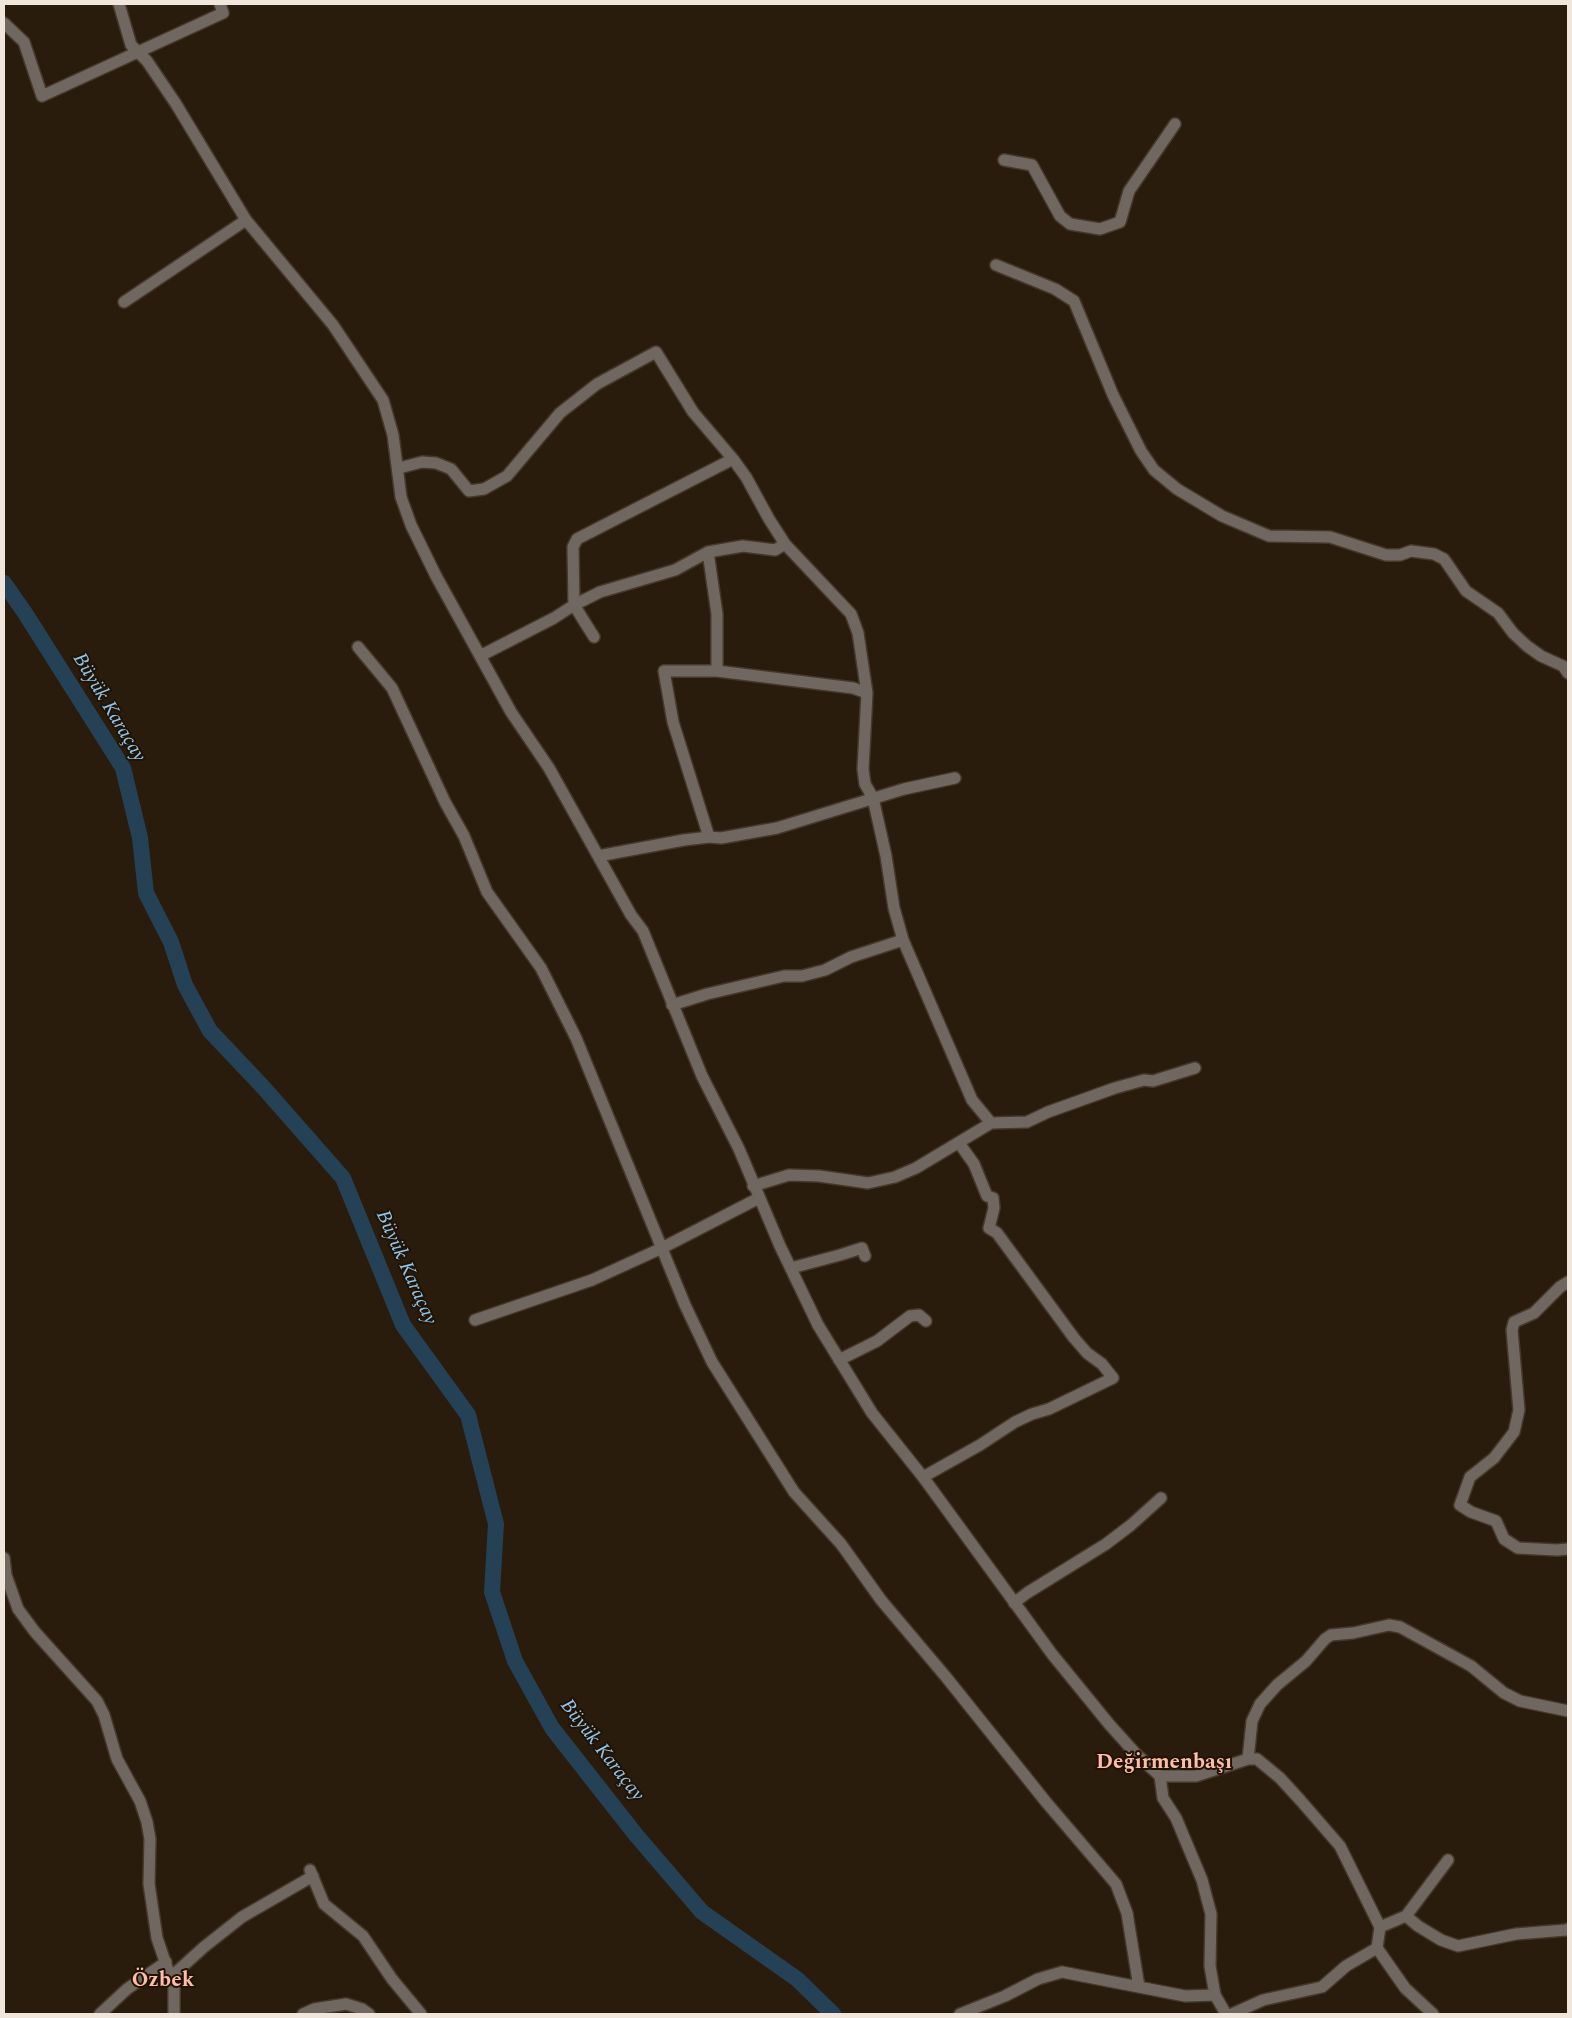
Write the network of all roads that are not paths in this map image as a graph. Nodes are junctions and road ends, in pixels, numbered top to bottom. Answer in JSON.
{"nodes":[{"id":1,"x":119,"y":4,"type":"edge"},
{"id":2,"x":220,"y":4,"type":"edge"},
{"id":3,"x":4,"y":23,"type":"edge"},
{"id":4,"x":138,"y":52,"type":"junction"},
{"id":5,"x":1175,"y":124,"type":"dead end"},
{"id":6,"x":1004,"y":160,"type":"dead end"},
{"id":7,"x":246,"y":220,"type":"junction"},
{"id":8,"x":996,"y":265,"type":"dead end"},
{"id":9,"x":124,"y":302,"type":"dead end"},
{"id":10,"x":733,"y":459,"type":"junction"},
{"id":11,"x":399,"y":468,"type":"junction"},
{"id":12,"x":785,"y":544,"type":"junction"},
{"id":13,"x":708,"y":552,"type":"junction"},
{"id":14,"x":574,"y":605,"type":"junction"},
{"id":15,"x":594,"y":637,"type":"dead end"},
{"id":16,"x":358,"y":647,"type":"dead end"},
{"id":17,"x":480,"y":656,"type":"junction"},
{"id":18,"x":717,"y":671,"type":"junction"},
{"id":19,"x":1568,"y":672,"type":"edge"},
{"id":20,"x":867,"y":693,"type":"junction"},
{"id":21,"x":955,"y":778,"type":"dead end"},
{"id":22,"x":873,"y":798,"type":"junction"},
{"id":23,"x":709,"y":837,"type":"junction"},
{"id":24,"x":598,"y":856,"type":"junction"},
{"id":25,"x":903,"y":940,"type":"junction"},
{"id":26,"x":672,"y":1005,"type":"junction"},
{"id":27,"x":1195,"y":1068,"type":"dead end"},
{"id":28,"x":991,"y":1123,"type":"junction"},
{"id":29,"x":959,"y":1143,"type":"junction"},
{"id":30,"x":754,"y":1186,"type":"junction"},
{"id":31,"x":759,"y":1198,"type":"junction"},
{"id":32,"x":662,"y":1248,"type":"junction"},
{"id":33,"x":865,"y":1256,"type":"dead end"},
{"id":34,"x":791,"y":1268,"type":"junction"},
{"id":35,"x":1568,"y":1282,"type":"edge"},
{"id":36,"x":474,"y":1320,"type":"dead end"},
{"id":37,"x":926,"y":1320,"type":"dead end"},
{"id":38,"x":839,"y":1360,"type":"junction"},
{"id":39,"x":923,"y":1477,"type":"junction"},
{"id":40,"x":1161,"y":1498,"type":"dead end"},
{"id":41,"x":1568,"y":1549,"type":"edge"},
{"id":42,"x":4,"y":1558,"type":"edge"},
{"id":43,"x":1014,"y":1602,"type":"junction"},
{"id":44,"x":1568,"y":1712,"type":"edge"},
{"id":45,"x":1248,"y":1759,"type":"junction"},
{"id":46,"x":1160,"y":1776,"type":"junction"},
{"id":47,"x":1448,"y":1860,"type":"dead end"},
{"id":48,"x":1406,"y":1916,"type":"junction"},
{"id":49,"x":1380,"y":1927,"type":"junction"},
{"id":50,"x":1568,"y":1929,"type":"edge"},
{"id":51,"x":1377,"y":1948,"type":"junction"},
{"id":52,"x":166,"y":1962,"type":"junction"},
{"id":53,"x":172,"y":1976,"type":"junction"},
{"id":54,"x":1139,"y":1987,"type":"junction"},
{"id":55,"x":1215,"y":1995,"type":"junction"},
{"id":56,"x":100,"y":2014,"type":"edge"},
{"id":57,"x":174,"y":2014,"type":"edge"},
{"id":58,"x":303,"y":2014,"type":"edge"},
{"id":59,"x":369,"y":2014,"type":"edge"},
{"id":60,"x":421,"y":2014,"type":"edge"},
{"id":61,"x":960,"y":2014,"type":"edge"},
{"id":62,"x":1226,"y":2014,"type":"edge"},
{"id":63,"x":1232,"y":2014,"type":"edge"},
{"id":64,"x":1433,"y":2014,"type":"edge"}],
"edges":[{"from":1,"to":4,"type":"street"},
{"from":2,"to":4,"type":"street"},
{"from":3,"to":4,"type":"street"},
{"from":4,"to":7,"type":"street"},
{"from":5,"to":6,"type":"street"},
{"from":7,"to":9,"type":"street"},
{"from":7,"to":11,"type":"street"},
{"from":8,"to":19,"type":"street"},
{"from":10,"to":11,"type":"street"},
{"from":10,"to":12,"type":"street"},
{"from":10,"to":14,"type":"street"},
{"from":11,"to":17,"type":"street"},
{"from":12,"to":13,"type":"street"},
{"from":12,"to":20,"type":"street"},
{"from":13,"to":14,"type":"street"},
{"from":13,"to":18,"type":"street"},
{"from":14,"to":15,"type":"street"},
{"from":14,"to":17,"type":"street"},
{"from":16,"to":32,"type":"street"},
{"from":17,"to":24,"type":"street"},
{"from":18,"to":20,"type":"street"},
{"from":18,"to":23,"type":"street"},
{"from":20,"to":22,"type":"street"},
{"from":21,"to":22,"type":"street"},
{"from":22,"to":23,"type":"street"},
{"from":22,"to":25,"type":"street"},
{"from":23,"to":24,"type":"street"},
{"from":24,"to":26,"type":"street"},
{"from":25,"to":26,"type":"street"},
{"from":25,"to":28,"type":"street"},
{"from":26,"to":30,"type":"street"},
{"from":27,"to":28,"type":"street"},
{"from":28,"to":29,"type":"street"},
{"from":29,"to":30,"type":"street"},
{"from":29,"to":39,"type":"street"},
{"from":30,"to":31,"type":"street"},
{"from":31,"to":32,"type":"street"},
{"from":31,"to":34,"type":"street"},
{"from":32,"to":36,"type":"street"},
{"from":32,"to":54,"type":"street"},
{"from":33,"to":34,"type":"street"},
{"from":34,"to":38,"type":"street"},
{"from":35,"to":41,"type":"street"},
{"from":37,"to":38,"type":"street"},
{"from":38,"to":39,"type":"street"},
{"from":39,"to":43,"type":"street"},
{"from":40,"to":43,"type":"street"},
{"from":42,"to":52,"type":"street"},
{"from":43,"to":46,"type":"street"},
{"from":44,"to":45,"type":"street"},
{"from":45,"to":46,"type":"street"},
{"from":45,"to":49,"type":"street"},
{"from":46,"to":55,"type":"street"},
{"from":47,"to":48,"type":"street"},
{"from":48,"to":49,"type":"street"},
{"from":48,"to":50,"type":"street"},
{"from":49,"to":51,"type":"street"},
{"from":51,"to":63,"type":"street"},
{"from":51,"to":64,"type":"street"},
{"from":52,"to":53,"type":"street"},
{"from":52,"to":56,"type":"street"},
{"from":53,"to":57,"type":"street"},
{"from":53,"to":60,"type":"street"},
{"from":54,"to":55,"type":"street"},
{"from":54,"to":61,"type":"street"},
{"from":55,"to":62,"type":"street"},
{"from":58,"to":59,"type":"street"}]}
